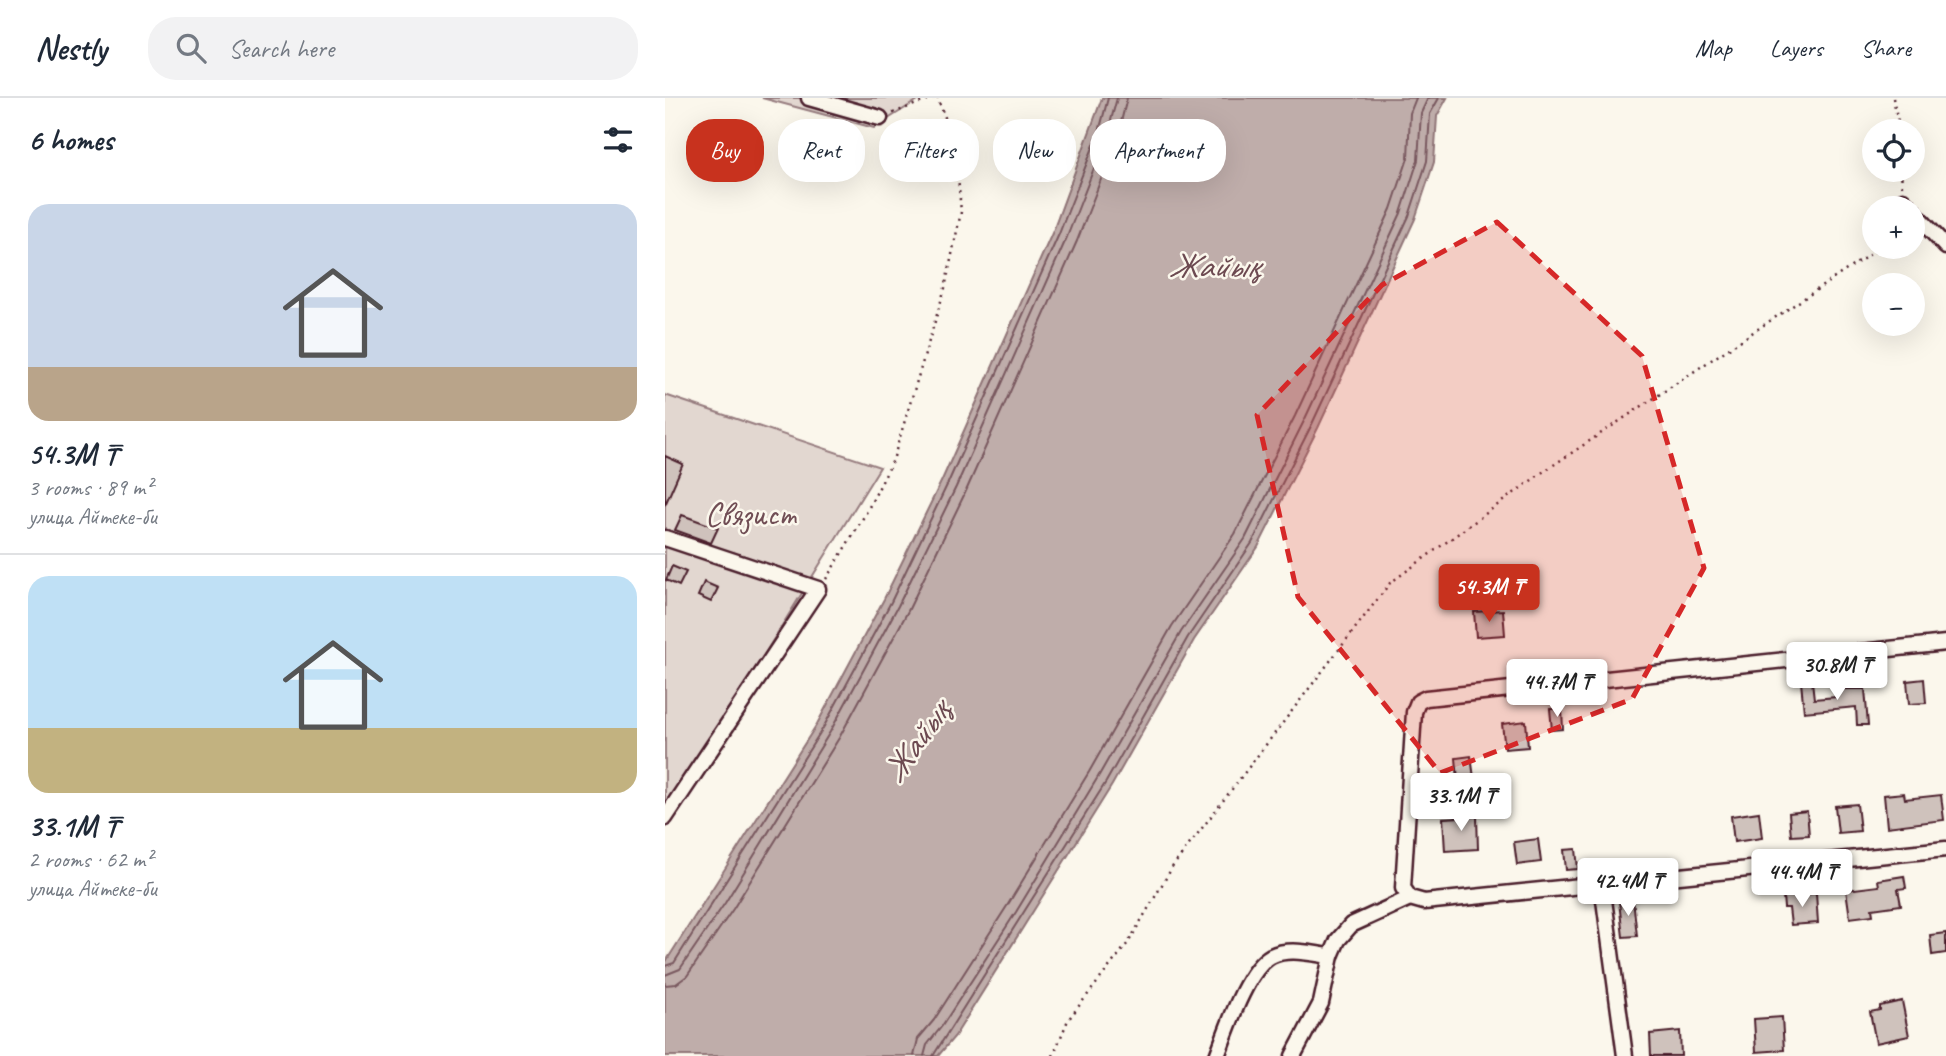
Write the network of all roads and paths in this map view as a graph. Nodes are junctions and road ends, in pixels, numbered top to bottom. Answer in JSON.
{"nodes":[{"id":1,"x":809,"y":98,"type":"edge"},
{"id":2,"x":935,"y":98,"type":"edge"},
{"id":3,"x":1893,"y":98,"type":"edge"},
{"id":4,"x":880,"y":118,"type":"joint"},
{"id":5,"x":1897,"y":119,"type":"edge"},
{"id":6,"x":1925,"y":225,"type":"edge"},
{"id":7,"x":1946,"y":247,"type":"edge"},
{"id":8,"x":1863,"y":259,"type":"edge"},
{"id":9,"x":665,"y":538,"type":"edge"},
{"id":10,"x":818,"y":589,"type":"junction"},
{"id":11,"x":1946,"y":643,"type":"edge"},
{"id":12,"x":672,"y":794,"type":"edge"},
{"id":13,"x":665,"y":818,"type":"edge"},
{"id":14,"x":1946,"y":849,"type":"edge"},
{"id":15,"x":1602,"y":885,"type":"junction"},
{"id":16,"x":1417,"y":900,"type":"junction"},
{"id":17,"x":1331,"y":956,"type":"junction"},
{"id":18,"x":1053,"y":1056,"type":"edge"},
{"id":19,"x":1217,"y":1056,"type":"edge"},
{"id":20,"x":1293,"y":1056,"type":"edge"},
{"id":21,"x":1625,"y":1056,"type":"edge"}],
"edges":[{"from":1,"to":4,"type":"street"},
{"from":2,"to":4,"type":"path"},
{"from":2,"to":10,"type":"path"},
{"from":3,"to":5,"type":"path"},
{"from":6,"to":7,"type":"street"},
{"from":8,"to":18,"type":"path"},
{"from":9,"to":10,"type":"street"},
{"from":10,"to":12,"type":"street"},
{"from":11,"to":16,"type":"street"},
{"from":12,"to":13,"type":"street"},
{"from":14,"to":15,"type":"street"},
{"from":15,"to":16,"type":"street"},
{"from":15,"to":21,"type":"street"},
{"from":16,"to":17,"type":"street"},
{"from":17,"to":19,"type":"street"},
{"from":17,"to":20,"type":"street"}]}
